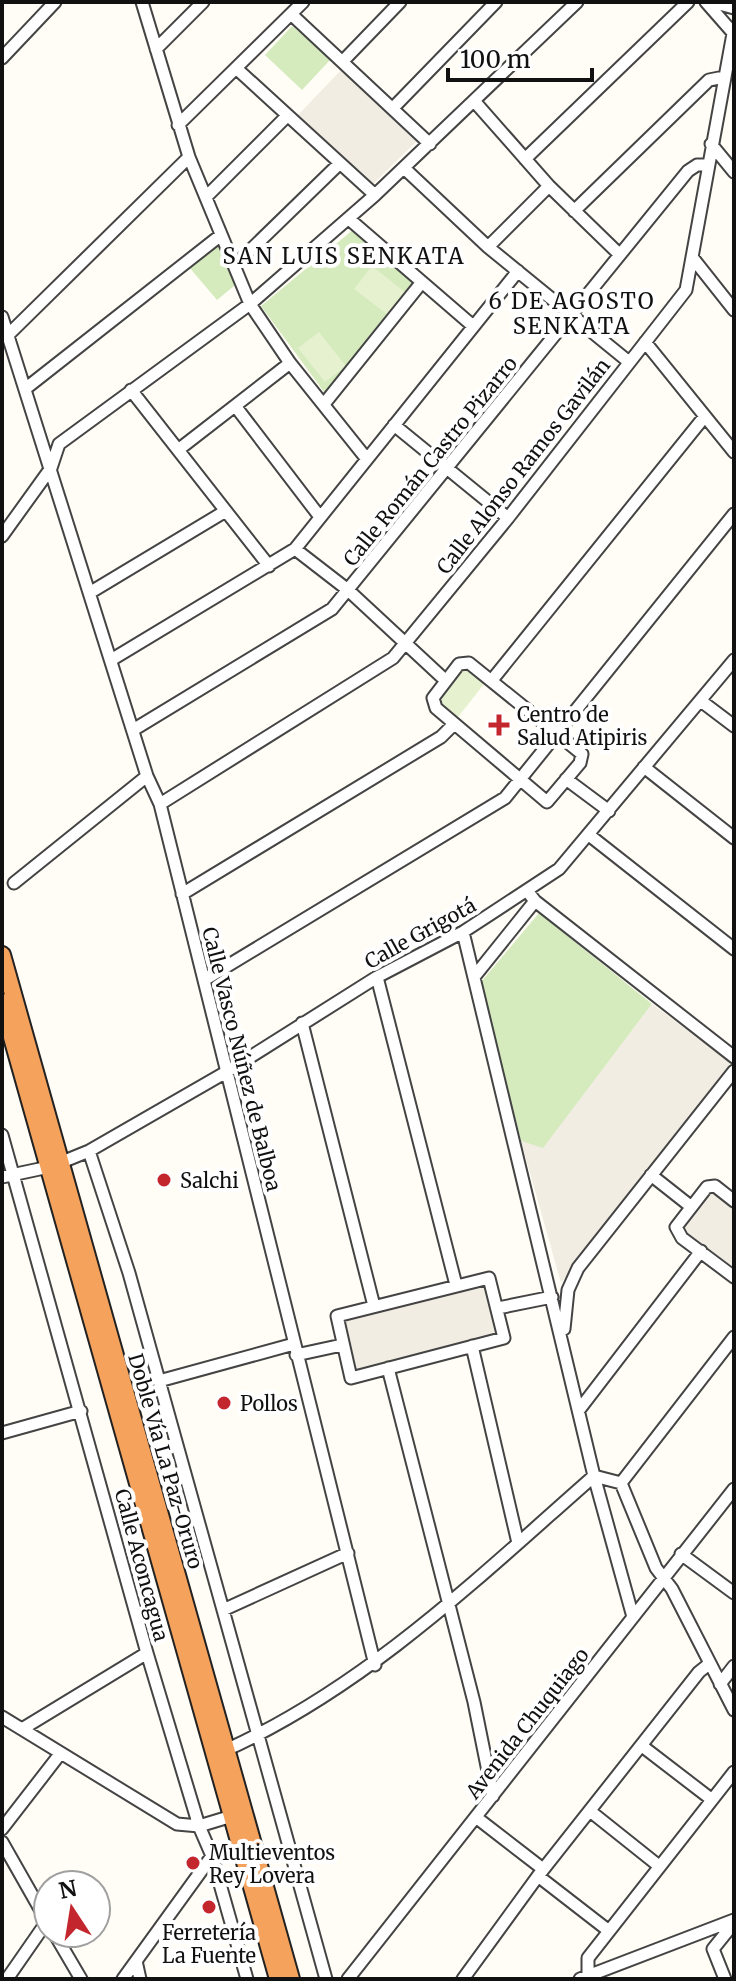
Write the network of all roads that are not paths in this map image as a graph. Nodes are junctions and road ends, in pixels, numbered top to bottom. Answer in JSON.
{"nodes":[{"id":1,"x":55,"y":2,"type":"edge"},
{"id":2,"x":142,"y":2,"type":"edge"},
{"id":3,"x":203,"y":2,"type":"edge"},
{"id":4,"x":303,"y":2,"type":"edge"},
{"id":5,"x":400,"y":2,"type":"edge"},
{"id":6,"x":496,"y":2,"type":"edge"},
{"id":7,"x":577,"y":2,"type":"edge"},
{"id":8,"x":688,"y":2,"type":"edge"},
{"id":9,"x":706,"y":2,"type":"edge"},
{"id":10,"x":712,"y":2,"type":"edge"},
{"id":11,"x":734,"y":8,"type":"edge"},
{"id":12,"x":291,"y":14,"type":"junction"},
{"id":13,"x":734,"y":31,"type":"edge"},
{"id":14,"x":156,"y":49,"type":"junction"},
{"id":15,"x":2,"y":58,"type":"edge"},
{"id":16,"x":343,"y":61,"type":"junction"},
{"id":17,"x":237,"y":69,"type":"junction"},
{"id":18,"x":724,"y":77,"type":"junction"},
{"id":19,"x":475,"y":102,"type":"junction"},
{"id":20,"x":393,"y":108,"type":"junction"},
{"id":21,"x":287,"y":116,"type":"junction"},
{"id":22,"x":178,"y":125,"type":"junction"},
{"id":23,"x":430,"y":144,"type":"junction"},
{"id":24,"x":711,"y":144,"type":"junction"},
{"id":25,"x":189,"y":157,"type":"junction"},
{"id":26,"x":525,"y":159,"type":"junction"},
{"id":27,"x":339,"y":164,"type":"junction"},
{"id":28,"x":708,"y":165,"type":"junction"},
{"id":29,"x":404,"y":168,"type":"junction"},
{"id":30,"x":734,"y":172,"type":"edge"},
{"id":31,"x":549,"y":186,"type":"junction"},
{"id":32,"x":375,"y":195,"type":"junction"},
{"id":33,"x":206,"y":197,"type":"junction"},
{"id":34,"x":574,"y":211,"type":"junction"},
{"id":35,"x":349,"y":219,"type":"junction"},
{"id":36,"x":221,"y":235,"type":"junction"},
{"id":37,"x":488,"y":247,"type":"junction"},
{"id":38,"x":619,"y":254,"type":"junction"},
{"id":39,"x":692,"y":257,"type":"junction"},
{"id":40,"x":235,"y":265,"type":"junction"},
{"id":41,"x":518,"y":271,"type":"junction"},
{"id":42,"x":422,"y":282,"type":"junction"},
{"id":43,"x":250,"y":304,"type":"junction"},
{"id":44,"x":734,"y":310,"type":"edge"},
{"id":45,"x":572,"y":314,"type":"junction"},
{"id":46,"x":2,"y":317,"type":"edge"},
{"id":47,"x":473,"y":326,"type":"junction"},
{"id":48,"x":8,"y":335,"type":"junction"},
{"id":49,"x":645,"y":342,"type":"junction"},
{"id":50,"x":629,"y":362,"type":"junction"},
{"id":51,"x":290,"y":363,"type":"junction"},
{"id":52,"x":25,"y":389,"type":"junction"},
{"id":53,"x":131,"y":390,"type":"junction"},
{"id":54,"x":324,"y":404,"type":"junction"},
{"id":55,"x":236,"y":407,"type":"junction"},
{"id":56,"x":705,"y":416,"type":"junction"},
{"id":57,"x":394,"y":425,"type":"junction"},
{"id":58,"x":178,"y":450,"type":"junction"},
{"id":59,"x":734,"y":452,"type":"edge"},
{"id":60,"x":366,"y":458,"type":"junction"},
{"id":61,"x":51,"y":468,"type":"junction"},
{"id":62,"x":448,"y":468,"type":"junction"},
{"id":63,"x":224,"y":512,"type":"junction"},
{"id":64,"x":734,"y":514,"type":"edge"},
{"id":65,"x":320,"y":517,"type":"junction"},
{"id":66,"x":508,"y":518,"type":"junction"},
{"id":67,"x":2,"y":536,"type":"edge"},
{"id":68,"x":295,"y":549,"type":"junction"},
{"id":69,"x":269,"y":566,"type":"junction"},
{"id":70,"x":348,"y":590,"type":"junction"},
{"id":71,"x":91,"y":592,"type":"junction"},
{"id":72,"x":406,"y":642,"type":"junction"},
{"id":73,"x":111,"y":660,"type":"junction"},
{"id":74,"x":734,"y":660,"type":"edge"},
{"id":75,"x":445,"y":680,"type":"junction"},
{"id":76,"x":492,"y":680,"type":"junction"},
{"id":77,"x":701,"y":701,"type":"junction"},
{"id":78,"x":454,"y":724,"type":"junction"},
{"id":79,"x":734,"y":726,"type":"edge"},
{"id":80,"x":133,"y":730,"type":"junction"},
{"id":81,"x":557,"y":731,"type":"junction"},
{"id":82,"x":644,"y":767,"type":"junction"},
{"id":83,"x":147,"y":776,"type":"junction"},
{"id":84,"x":519,"y":779,"type":"junction"},
{"id":85,"x":566,"y":779,"type":"junction"},
{"id":86,"x":160,"y":804,"type":"junction"},
{"id":87,"x":609,"y":811,"type":"junction"},
{"id":88,"x":589,"y":835,"type":"junction"},
{"id":89,"x":734,"y":838,"type":"edge"},
{"id":90,"x":14,"y":883,"type":"dead end"},
{"id":91,"x":182,"y":894,"type":"junction"},
{"id":92,"x":532,"y":896,"type":"junction"},
{"id":93,"x":463,"y":932,"type":"junction"},
{"id":94,"x":734,"y":949,"type":"edge"},
{"id":95,"x":2,"y":955,"type":"edge"},
{"id":96,"x":377,"y":977,"type":"junction"},
{"id":97,"x":474,"y":977,"type":"junction"},
{"id":98,"x":204,"y":980,"type":"junction"},
{"id":99,"x":2,"y":1002,"type":"edge"},
{"id":100,"x":302,"y":1023,"type":"junction"},
{"id":101,"x":734,"y":1057,"type":"edge"},
{"id":102,"x":228,"y":1071,"type":"junction"},
{"id":103,"x":734,"y":1071,"type":"edge"},
{"id":104,"x":2,"y":1135,"type":"edge"},
{"id":105,"x":89,"y":1151,"type":"junction"},
{"id":106,"x":55,"y":1164,"type":"junction"},
{"id":107,"x":651,"y":1175,"type":"junction"},
{"id":108,"x":7,"y":1176,"type":"edge"},
{"id":109,"x":734,"y":1201,"type":"edge"},
{"id":110,"x":689,"y":1205,"type":"junction"},
{"id":111,"x":701,"y":1251,"type":"junction"},
{"id":112,"x":734,"y":1277,"type":"edge"},
{"id":113,"x":456,"y":1285,"type":"junction"},
{"id":114,"x":552,"y":1297,"type":"junction"},
{"id":115,"x":374,"y":1306,"type":"junction"},
{"id":116,"x":498,"y":1308,"type":"junction"},
{"id":117,"x":734,"y":1337,"type":"edge"},
{"id":118,"x":342,"y":1345,"type":"junction"},
{"id":119,"x":472,"y":1346,"type":"junction"},
{"id":120,"x":295,"y":1350,"type":"junction"},
{"id":121,"x":566,"y":1357,"type":"junction"},
{"id":122,"x":388,"y":1368,"type":"junction"},
{"id":123,"x":159,"y":1381,"type":"junction"},
{"id":124,"x":579,"y":1410,"type":"junction"},
{"id":125,"x":81,"y":1411,"type":"junction"},
{"id":126,"x":2,"y":1433,"type":"edge"},
{"id":127,"x":594,"y":1476,"type":"junction"},
{"id":128,"x":621,"y":1483,"type":"junction"},
{"id":129,"x":734,"y":1489,"type":"edge"},
{"id":130,"x":730,"y":1503,"type":"edge"},
{"id":131,"x":518,"y":1543,"type":"junction"},
{"id":132,"x":348,"y":1553,"type":"junction"},
{"id":133,"x":681,"y":1554,"type":"junction"},
{"id":134,"x":662,"y":1578,"type":"junction"},
{"id":135,"x":734,"y":1593,"type":"edge"},
{"id":136,"x":448,"y":1605,"type":"junction"},
{"id":137,"x":223,"y":1610,"type":"junction"},
{"id":138,"x":633,"y":1617,"type":"junction"},
{"id":139,"x":147,"y":1653,"type":"junction"},
{"id":140,"x":709,"y":1664,"type":"junction"},
{"id":141,"x":375,"y":1665,"type":"junction"},
{"id":142,"x":734,"y":1666,"type":"edge"},
{"id":143,"x":720,"y":1684,"type":"junction"},
{"id":144,"x":734,"y":1710,"type":"edge"},
{"id":145,"x":2,"y":1717,"type":"edge"},
{"id":146,"x":22,"y":1729,"type":"junction"},
{"id":147,"x":260,"y":1735,"type":"junction"},
{"id":148,"x":642,"y":1746,"type":"junction"},
{"id":149,"x":226,"y":1750,"type":"junction"},
{"id":150,"x":60,"y":1754,"type":"junction"},
{"id":151,"x":734,"y":1772,"type":"edge"},
{"id":152,"x":493,"y":1796,"type":"junction"},
{"id":153,"x":711,"y":1799,"type":"junction"},
{"id":154,"x":590,"y":1811,"type":"junction"},
{"id":155,"x":232,"y":1816,"type":"junction"},
{"id":156,"x":477,"y":1818,"type":"junction"},
{"id":157,"x":199,"y":1826,"type":"junction"},
{"id":158,"x":2,"y":1829,"type":"edge"},
{"id":159,"x":2,"y":1842,"type":"edge"},
{"id":160,"x":212,"y":1856,"type":"junction"},
{"id":161,"x":659,"y":1866,"type":"junction"},
{"id":162,"x":540,"y":1872,"type":"junction"},
{"id":163,"x":32,"y":1894,"type":"edge"},
{"id":164,"x":734,"y":1922,"type":"edge"},
{"id":165,"x":609,"y":1931,"type":"junction"},
{"id":166,"x":32,"y":1944,"type":"edge"},
{"id":167,"x":63,"y":1949,"type":"edge"},
{"id":168,"x":136,"y":1961,"type":"junction"},
{"id":169,"x":584,"y":1978,"type":"edge"},
{"id":170,"x":7,"y":1979,"type":"edge"},
{"id":171,"x":81,"y":1979,"type":"edge"},
{"id":172,"x":123,"y":1979,"type":"edge"},
{"id":173,"x":140,"y":1979,"type":"edge"},
{"id":174,"x":247,"y":1979,"type":"edge"},
{"id":175,"x":278,"y":1979,"type":"edge"},
{"id":176,"x":291,"y":1979,"type":"edge"},
{"id":177,"x":326,"y":1979,"type":"edge"},
{"id":178,"x":348,"y":1979,"type":"edge"},
{"id":179,"x":463,"y":1979,"type":"edge"},
{"id":180,"x":725,"y":1979,"type":"edge"}],
"edges":[{"from":1,"to":15,"type":"street"},
{"from":2,"to":14,"type":"street"},
{"from":3,"to":14,"type":"street"},
{"from":4,"to":12,"type":"street"},
{"from":5,"to":16,"type":"street"},
{"from":6,"to":20,"type":"street"},
{"from":7,"to":19,"type":"street"},
{"from":8,"to":26,"type":"street"},
{"from":9,"to":13,"type":"street"},
{"from":10,"to":11,"type":"street"},
{"from":12,"to":16,"type":"street"},
{"from":12,"to":17,"type":"street"},
{"from":13,"to":18,"type":"street","name":"Calle Alonso Ramos Gavilán"},
{"from":14,"to":22,"type":"street"},
{"from":16,"to":20,"type":"street"},
{"from":17,"to":21,"type":"street"},
{"from":17,"to":22,"type":"street"},
{"from":18,"to":24,"type":"street","name":"Calle Alonso Ramos Gavilán"},
{"from":18,"to":34,"type":"street"},
{"from":19,"to":23,"type":"street"},
{"from":19,"to":26,"type":"street"},
{"from":20,"to":23,"type":"street"},
{"from":21,"to":27,"type":"street"},
{"from":21,"to":33,"type":"street"},
{"from":22,"to":25,"type":"street"},
{"from":23,"to":29,"type":"street"},
{"from":24,"to":28,"type":"street","name":"Calle Alonso Ramos Gavilán"},
{"from":24,"to":30,"type":"street"},
{"from":25,"to":33,"type":"street"},
{"from":25,"to":48,"type":"street"},
{"from":26,"to":31,"type":"street"},
{"from":27,"to":32,"type":"street"},
{"from":27,"to":40,"type":"street"},
{"from":28,"to":38,"type":"street","name":"Calle Román Castro Pizarro"},
{"from":28,"to":39,"type":"street","name":"Calle Alonso Ramos Gavilán"},
{"from":29,"to":32,"type":"street"},
{"from":29,"to":37,"type":"street"},
{"from":31,"to":34,"type":"street"},
{"from":31,"to":37,"type":"street"},
{"from":32,"to":35,"type":"street"},
{"from":33,"to":36,"type":"street"},
{"from":34,"to":38,"type":"street"},
{"from":35,"to":42,"type":"street"},
{"from":35,"to":43,"type":"street"},
{"from":36,"to":40,"type":"street"},
{"from":36,"to":52,"type":"street"},
{"from":37,"to":41,"type":"street"},
{"from":38,"to":45,"type":"street","name":"Calle Román Castro Pizarro"},
{"from":39,"to":44,"type":"street"},
{"from":39,"to":49,"type":"street","name":"Calle Alonso Ramos Gavilán"},
{"from":40,"to":43,"type":"street"},
{"from":41,"to":45,"type":"street"},
{"from":41,"to":47,"type":"street"},
{"from":42,"to":47,"type":"street"},
{"from":42,"to":54,"type":"street"},
{"from":43,"to":51,"type":"street"},
{"from":43,"to":53,"type":"street"},
{"from":45,"to":50,"type":"street"},
{"from":45,"to":62,"type":"street","name":"Calle Román Castro Pizarro"},
{"from":46,"to":48,"type":"street","name":"Calle Vasco Núñez de Balboa"},
{"from":47,"to":57,"type":"street"},
{"from":48,"to":52,"type":"street","name":"Calle Vasco Núñez de Balboa"},
{"from":49,"to":50,"type":"street","name":"Calle Alonso Ramos Gavilán"},
{"from":49,"to":56,"type":"street"},
{"from":50,"to":66,"type":"street","name":"Calle Alonso Ramos Gavilán"},
{"from":51,"to":54,"type":"street"},
{"from":51,"to":55,"type":"street"},
{"from":52,"to":61,"type":"street","name":"Calle Vasco Núñez de Balboa"},
{"from":53,"to":58,"type":"street"},
{"from":53,"to":61,"type":"street"},
{"from":54,"to":60,"type":"street"},
{"from":55,"to":58,"type":"street"},
{"from":55,"to":65,"type":"street"},
{"from":56,"to":59,"type":"street"},
{"from":56,"to":76,"type":"street"},
{"from":57,"to":60,"type":"street"},
{"from":57,"to":62,"type":"street"},
{"from":58,"to":63,"type":"street"},
{"from":60,"to":65,"type":"street"},
{"from":61,"to":67,"type":"street"},
{"from":61,"to":71,"type":"street","name":"Calle Vasco Núñez de Balboa"},
{"from":62,"to":66,"type":"street"},
{"from":62,"to":70,"type":"street","name":"Calle Román Castro Pizarro"},
{"from":63,"to":69,"type":"street"},
{"from":63,"to":71,"type":"street"},
{"from":64,"to":81,"type":"street"},
{"from":65,"to":68,"type":"street"},
{"from":66,"to":72,"type":"street","name":"Calle Alonso Ramos Gavilán"},
{"from":68,"to":69,"type":"street"},
{"from":68,"to":70,"type":"street"},
{"from":69,"to":73,"type":"street"},
{"from":70,"to":72,"type":"street"},
{"from":70,"to":80,"type":"street","name":"Calle Román Castro Pizarro"},
{"from":71,"to":73,"type":"street","name":"Calle Vasco Núñez de Balboa"},
{"from":72,"to":75,"type":"street"},
{"from":72,"to":86,"type":"street","name":"Calle Alonso Ramos Gavilán"},
{"from":73,"to":80,"type":"street","name":"Calle Vasco Núñez de Balboa"},
{"from":74,"to":77,"type":"street","name":"Calle Grigotá"},
{"from":75,"to":76,"type":"street"},
{"from":75,"to":78,"type":"street"},
{"from":76,"to":81,"type":"street"},
{"from":77,"to":79,"type":"street"},
{"from":77,"to":82,"type":"street","name":"Calle Grigotá"},
{"from":78,"to":84,"type":"street"},
{"from":78,"to":91,"type":"street"},
{"from":80,"to":83,"type":"street","name":"Calle Vasco Núñez de Balboa"},
{"from":81,"to":84,"type":"street"},
{"from":81,"to":85,"type":"street"},
{"from":82,"to":87,"type":"street","name":"Calle Grigotá"},
{"from":82,"to":89,"type":"street"},
{"from":83,"to":86,"type":"street","name":"Calle Vasco Núñez de Balboa"},
{"from":83,"to":90,"type":"street"},
{"from":84,"to":85,"type":"street"},
{"from":84,"to":98,"type":"street"},
{"from":85,"to":87,"type":"street"},
{"from":86,"to":91,"type":"street","name":"Calle Vasco Núñez de Balboa"},
{"from":87,"to":88,"type":"street","name":"Calle Grigotá"},
{"from":88,"to":92,"type":"street","name":"Calle Grigotá"},
{"from":88,"to":94,"type":"street"},
{"from":91,"to":98,"type":"street","name":"Calle Vasco Núñez de Balboa"},
{"from":92,"to":93,"type":"street","name":"Calle Grigotá"},
{"from":92,"to":97,"type":"street"},
{"from":92,"to":101,"type":"street"},
{"from":93,"to":96,"type":"street","name":"Calle Grigotá"},
{"from":93,"to":97,"type":"street"},
{"from":95,"to":106,"type":"highway","name":"Doble Vía La Paz-Oruro"},
{"from":96,"to":100,"type":"street","name":"Calle Grigotá"},
{"from":96,"to":113,"type":"street"},
{"from":97,"to":114,"type":"street"},
{"from":98,"to":102,"type":"street","name":"Calle Vasco Núñez de Balboa"},
{"from":99,"to":106,"type":"highway","name":"Doble Vía La Paz-Oruro"},
{"from":100,"to":102,"type":"street","name":"Calle Grigotá"},
{"from":100,"to":115,"type":"street"},
{"from":102,"to":105,"type":"street","name":"Calle Grigotá"},
{"from":102,"to":120,"type":"street","name":"Calle Vasco Núñez de Balboa"},
{"from":103,"to":107,"type":"street"},
{"from":104,"to":108,"type":"street","name":"Calle Aconcagua"},
{"from":105,"to":106,"type":"street","name":"Calle Grigotá"},
{"from":105,"to":123,"type":"street"},
{"from":106,"to":108,"type":"street","name":"Calle Grigotá"},
{"from":106,"to":149,"type":"highway","name":"Doble Vía La Paz-Oruro"},
{"from":106,"to":155,"type":"highway","name":"Doble Vía La Paz-Oruro"},
{"from":107,"to":110,"type":"street"},
{"from":107,"to":121,"type":"street"},
{"from":108,"to":125,"type":"street","name":"Calle Aconcagua"},
{"from":109,"to":110,"type":"street"},
{"from":110,"to":111,"type":"street"},
{"from":111,"to":112,"type":"street"},
{"from":111,"to":124,"type":"street"},
{"from":113,"to":115,"type":"street"},
{"from":113,"to":116,"type":"street"},
{"from":114,"to":116,"type":"street"},
{"from":114,"to":121,"type":"street"},
{"from":115,"to":118,"type":"street"},
{"from":116,"to":119,"type":"street"},
{"from":117,"to":128,"type":"street"},
{"from":118,"to":120,"type":"street"},
{"from":118,"to":122,"type":"street"},
{"from":119,"to":122,"type":"street"},
{"from":119,"to":131,"type":"street"},
{"from":120,"to":123,"type":"street"},
{"from":120,"to":132,"type":"street","name":"Calle Vasco Núñez de Balboa"},
{"from":121,"to":124,"type":"street"},
{"from":122,"to":136,"type":"street"},
{"from":123,"to":137,"type":"street"},
{"from":124,"to":127,"type":"street"},
{"from":125,"to":126,"type":"street"},
{"from":125,"to":139,"type":"street","name":"Calle Aconcagua"},
{"from":127,"to":128,"type":"street"},
{"from":127,"to":131,"type":"street"},
{"from":127,"to":138,"type":"street"},
{"from":128,"to":134,"type":"street"},
{"from":129,"to":130,"type":"street","name":"Avenida Chuquiago"},
{"from":130,"to":133,"type":"street","name":"Avenida Chuquiago"},
{"from":131,"to":136,"type":"street"},
{"from":132,"to":137,"type":"street"},
{"from":132,"to":141,"type":"street","name":"Calle Vasco Núñez de Balboa"},
{"from":133,"to":134,"type":"street","name":"Avenida Chuquiago"},
{"from":133,"to":135,"type":"street"},
{"from":134,"to":138,"type":"street","name":"Avenida Chuquiago"},
{"from":134,"to":140,"type":"street"},
{"from":136,"to":141,"type":"street"},
{"from":136,"to":152,"type":"street"},
{"from":137,"to":147,"type":"street"},
{"from":138,"to":152,"type":"street","name":"Avenida Chuquiago"},
{"from":139,"to":146,"type":"street"},
{"from":139,"to":157,"type":"street","name":"Calle Aconcagua"},
{"from":140,"to":143,"type":"street"},
{"from":140,"to":148,"type":"street"},
{"from":141,"to":147,"type":"street"},
{"from":142,"to":143,"type":"street"},
{"from":143,"to":144,"type":"street"},
{"from":145,"to":146,"type":"street"},
{"from":146,"to":150,"type":"street"},
{"from":147,"to":149,"type":"street"},
{"from":147,"to":177,"type":"street"},
{"from":148,"to":153,"type":"street"},
{"from":148,"to":154,"type":"street"},
{"from":149,"to":176,"type":"highway","name":"Doble Vía La Paz-Oruro"},
{"from":150,"to":157,"type":"street"},
{"from":150,"to":158,"type":"street"},
{"from":151,"to":153,"type":"street"},
{"from":152,"to":156,"type":"street","name":"Avenida Chuquiago"},
{"from":153,"to":161,"type":"street"},
{"from":154,"to":161,"type":"street"},
{"from":154,"to":162,"type":"street"},
{"from":155,"to":157,"type":"street"},
{"from":155,"to":175,"type":"highway","name":"Doble Vía La Paz-Oruro"},
{"from":156,"to":162,"type":"street"},
{"from":156,"to":178,"type":"street","name":"Avenida Chuquiago"},
{"from":157,"to":160,"type":"street","name":"Calle Aconcagua"},
{"from":159,"to":163,"type":"street"},
{"from":160,"to":168,"type":"street"},
{"from":160,"to":174,"type":"street","name":"Calle Aconcagua"},
{"from":161,"to":165,"type":"street"},
{"from":162,"to":165,"type":"street"},
{"from":162,"to":179,"type":"street"},
{"from":164,"to":169,"type":"street"},
{"from":164,"to":180,"type":"street"},
{"from":165,"to":169,"type":"street"},
{"from":166,"to":170,"type":"street"},
{"from":167,"to":171,"type":"street"},
{"from":168,"to":172,"type":"street"},
{"from":168,"to":173,"type":"street"}]}
